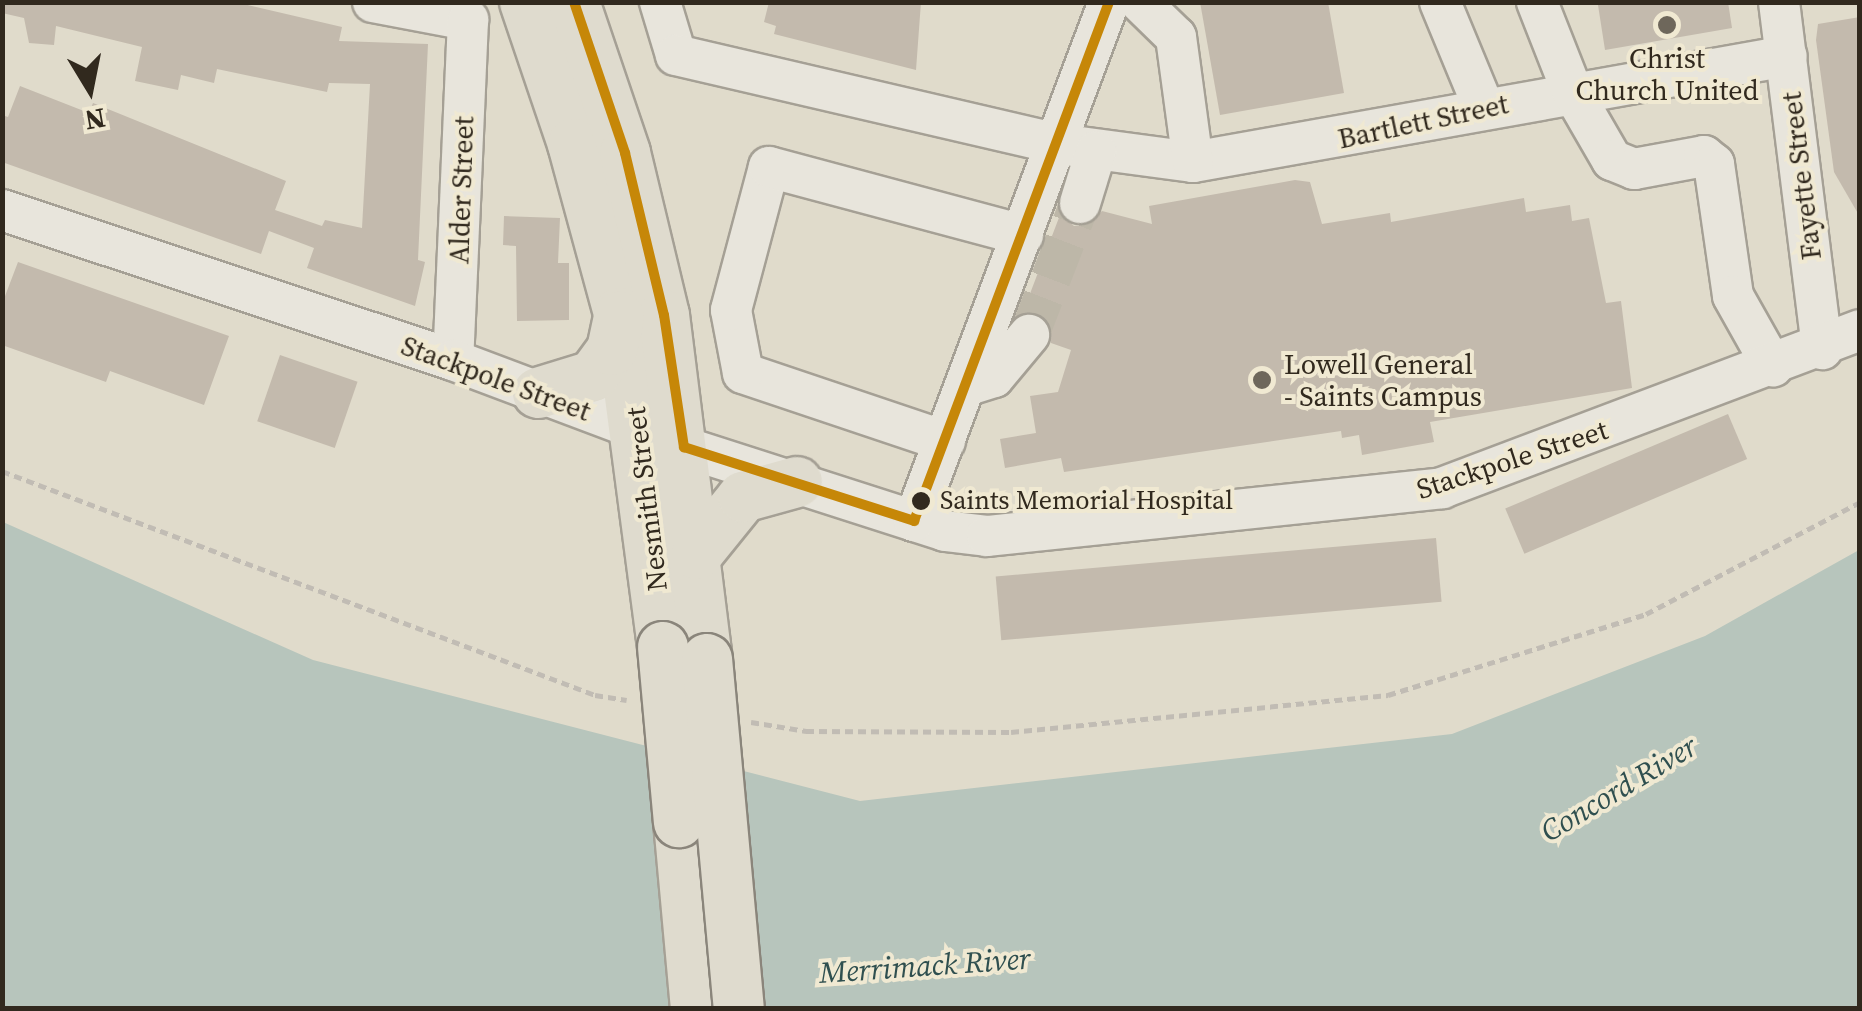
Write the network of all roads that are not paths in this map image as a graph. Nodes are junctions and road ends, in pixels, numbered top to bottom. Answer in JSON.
{"nodes":[{"id":1,"x":372,"y":2,"type":"edge"},
{"id":2,"x":525,"y":2,"type":"edge"},
{"id":3,"x":574,"y":2,"type":"edge"},
{"id":4,"x":660,"y":2,"type":"edge"},
{"id":5,"x":1109,"y":2,"type":"edge"},
{"id":6,"x":1140,"y":2,"type":"edge"},
{"id":7,"x":1440,"y":2,"type":"edge"},
{"id":8,"x":1537,"y":2,"type":"edge"},
{"id":9,"x":1779,"y":2,"type":"edge"},
{"id":10,"x":1787,"y":56,"type":"junction"},
{"id":11,"x":1572,"y":91,"type":"junction"},
{"id":12,"x":1484,"y":108,"type":"junction"},
{"id":13,"x":1077,"y":148,"type":"junction"},
{"id":14,"x":1193,"y":162,"type":"junction"},
{"id":15,"x":1080,"y":203,"type":"tunnel mouth"},
{"id":16,"x":2,"y":210,"type":"edge"},
{"id":17,"x":1024,"y":235,"type":"junction"},
{"id":18,"x":619,"y":316,"type":"junction"},
{"id":19,"x":1860,"y":330,"type":"edge"},
{"id":20,"x":1029,"y":335,"type":"tunnel mouth"},
{"id":21,"x":1822,"y":349,"type":"junction"},
{"id":22,"x":454,"y":360,"type":"junction"},
{"id":23,"x":1773,"y":367,"type":"junction"},
{"id":24,"x":965,"y":386,"type":"junction"},
{"id":25,"x":538,"y":393,"type":"junction"},
{"id":26,"x":637,"y":429,"type":"junction"},
{"id":27,"x":944,"y":441,"type":"junction"},
{"id":28,"x":684,"y":447,"type":"junction"},
{"id":29,"x":796,"y":482,"type":"junction"},
{"id":30,"x":914,"y":520,"type":"junction"},
{"id":31,"x":697,"y":554,"type":"junction"},
{"id":32,"x":685,"y":653,"type":"junction"},
{"id":33,"x":696,"y":1008,"type":"edge"},
{"id":34,"x":738,"y":1008,"type":"edge"}],
"edges":[{"from":1,"to":22,"type":"street","name":"Alder Street"},
{"from":2,"to":18,"type":"main road","name":"Nesmith Street"},
{"from":3,"to":28,"type":"main road","name":"Nesmith Street"},
{"from":4,"to":13,"type":"street","name":"Bartlett Street"},
{"from":5,"to":13,"type":"street"},
{"from":6,"to":14,"type":"street"},
{"from":7,"to":12,"type":"street"},
{"from":8,"to":11,"type":"street"},
{"from":9,"to":10,"type":"street","name":"Fayette Street"},
{"from":10,"to":11,"type":"street","name":"Bartlett Street"},
{"from":10,"to":21,"type":"street","name":"Fayette Street"},
{"from":11,"to":12,"type":"street","name":"Bartlett Street"},
{"from":11,"to":23,"type":"street"},
{"from":12,"to":14,"type":"street","name":"Bartlett Street"},
{"from":13,"to":14,"type":"street","name":"Bartlett Street"},
{"from":13,"to":15,"type":"street"},
{"from":13,"to":17,"type":"street"},
{"from":16,"to":22,"type":"street","name":"Stackpole Street"},
{"from":17,"to":24,"type":"street"},
{"from":17,"to":27,"type":"street"},
{"from":18,"to":25,"type":"main road"},
{"from":18,"to":26,"type":"main road","name":"Nesmith Street"},
{"from":19,"to":21,"type":"street","name":"Stackpole Street"},
{"from":20,"to":24,"type":"street"},
{"from":21,"to":23,"type":"street","name":"Stackpole Street"},
{"from":22,"to":25,"type":"street","name":"Stackpole Street"},
{"from":23,"to":30,"type":"street","name":"Stackpole Street"},
{"from":24,"to":27,"type":"street"},
{"from":25,"to":26,"type":"street","name":"Stackpole Street"},
{"from":26,"to":28,"type":"street","name":"Stackpole Street"},
{"from":26,"to":32,"type":"main road","name":"Nesmith Street"},
{"from":27,"to":30,"type":"street"},
{"from":28,"to":29,"type":"street","name":"Stackpole Street"},
{"from":28,"to":31,"type":"main road","name":"Nesmith Street"},
{"from":29,"to":30,"type":"street","name":"Stackpole Street"},
{"from":29,"to":31,"type":"main road"},
{"from":31,"to":32,"type":"main road","name":"Nesmith Street"},
{"from":32,"to":33,"type":"main road","name":"Nesmith Street","bridge":true},
{"from":32,"to":34,"type":"main road","name":"Nesmith Street","bridge":true}]}
